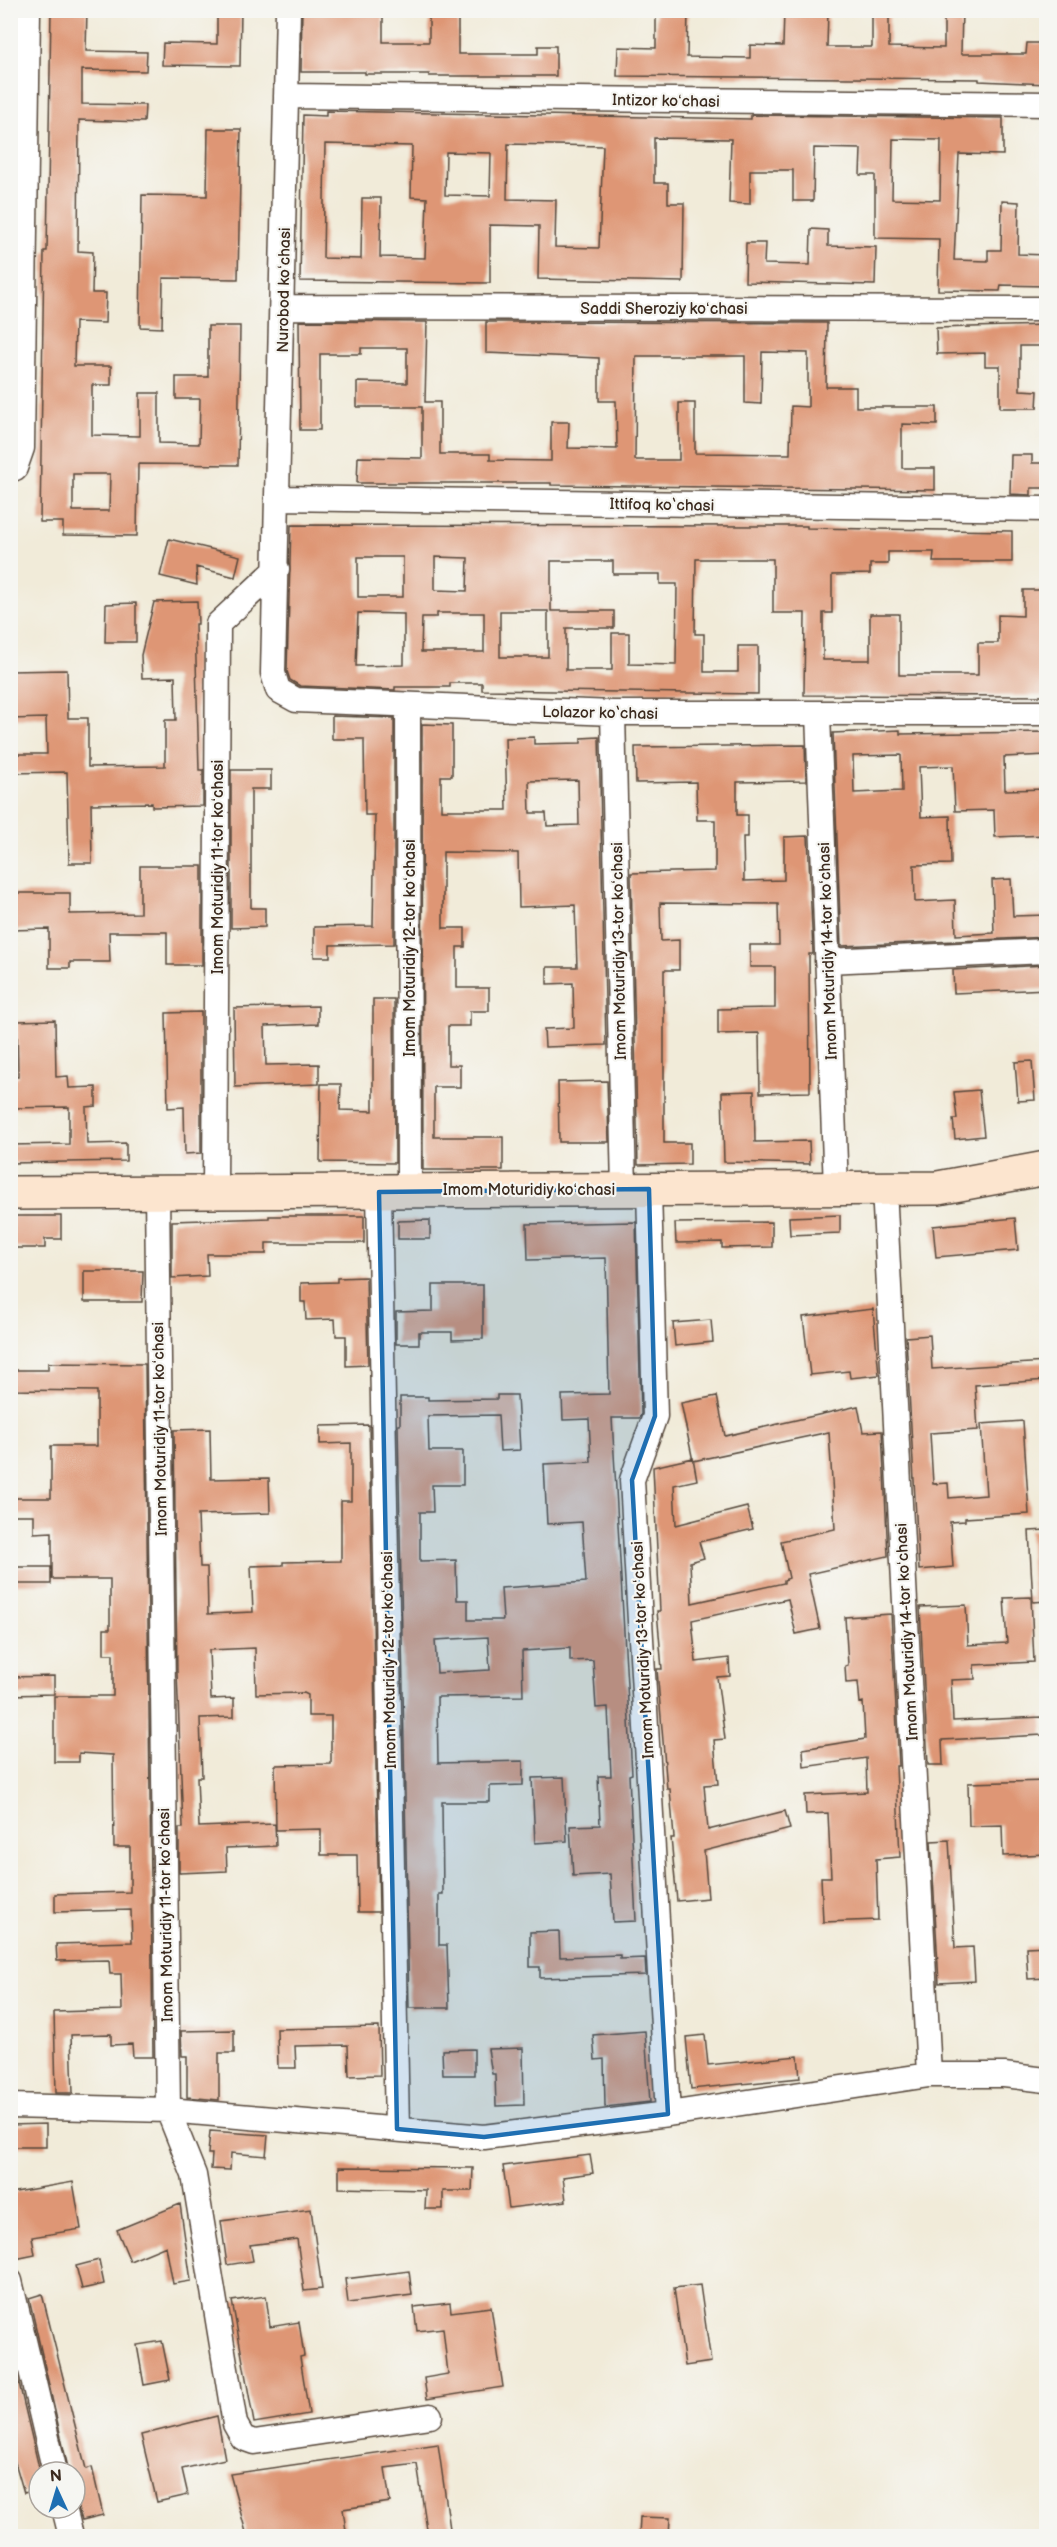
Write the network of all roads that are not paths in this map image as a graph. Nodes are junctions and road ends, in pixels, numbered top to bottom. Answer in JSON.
{"nodes":[{"id":1,"x":28,"y":10,"type":"edge"},
{"id":2,"x":288,"y":10,"type":"edge"},
{"id":3,"x":286,"y":96,"type":"junction"},
{"id":4,"x":1047,"y":104,"type":"edge"},
{"id":5,"x":282,"y":307,"type":"junction"},
{"id":6,"x":1047,"y":309,"type":"edge"},
{"id":7,"x":10,"y":470,"type":"edge"},
{"id":8,"x":278,"y":498,"type":"junction"},
{"id":9,"x":1047,"y":509,"type":"edge"},
{"id":10,"x":277,"y":569,"type":"junction"},
{"id":11,"x":408,"y":706,"type":"junction"},
{"id":12,"x":613,"y":713,"type":"junction"},
{"id":13,"x":1047,"y":713,"type":"edge"},
{"id":14,"x":818,"y":714,"type":"junction"},
{"id":15,"x":1047,"y":951,"type":"edge"},
{"id":16,"x":827,"y":961,"type":"junction"},
{"id":17,"x":1047,"y":1168,"type":"edge"},
{"id":18,"x":836,"y":1188,"type":"junction"},
{"id":19,"x":884,"y":1188,"type":"junction"},
{"id":20,"x":637,"y":1189,"type":"junction"},
{"id":21,"x":215,"y":1191,"type":"junction"},
{"id":22,"x":394,"y":1191,"type":"junction"},
{"id":23,"x":156,"y":1192,"type":"junction"},
{"id":24,"x":10,"y":1193,"type":"edge"},
{"id":25,"x":929,"y":2075,"type":"junction"},
{"id":26,"x":1047,"y":2080,"type":"edge"},
{"id":27,"x":10,"y":2106,"type":"edge"},
{"id":28,"x":168,"y":2110,"type":"junction"},
{"id":29,"x":668,"y":2114,"type":"junction"},
{"id":30,"x":397,"y":2129,"type":"junction"},
{"id":31,"x":10,"y":2281,"type":"edge"},
{"id":32,"x":430,"y":2416,"type":"dead end"},
{"id":33,"x":52,"y":2460,"type":"edge"},
{"id":34,"x":67,"y":2520,"type":"edge"},
{"id":35,"x":70,"y":2536,"type":"edge"}],
"edges":[{"from":1,"to":7,"type":"street"},
{"from":2,"to":3,"type":"street","name":"Nurobod koʻchasi"},
{"from":3,"to":4,"type":"street","name":"Intizor koʻchasi"},
{"from":3,"to":5,"type":"street","name":"Nurobod koʻchasi"},
{"from":5,"to":6,"type":"street","name":"Saddi Sheroziy koʻchasi"},
{"from":5,"to":8,"type":"street","name":"Nurobod koʻchasi"},
{"from":8,"to":9,"type":"street","name":"Ittifoq ko‘chasi"},
{"from":8,"to":10,"type":"street","name":"Nurobod koʻchasi"},
{"from":10,"to":11,"type":"street","name":"Lolazor ko‘chasi"},
{"from":10,"to":21,"type":"street","name":"Imom Moturidiy 11-tor koʻchasi"},
{"from":11,"to":12,"type":"street","name":"Lolazor ko‘chasi"},
{"from":11,"to":22,"type":"street","name":"Imom Moturidiy 12-tor koʻchasi"},
{"from":12,"to":14,"type":"street","name":"Lolazor ko‘chasi"},
{"from":12,"to":20,"type":"street","name":"Imom Moturidiy 13-tor koʻchasi"},
{"from":13,"to":14,"type":"street","name":"Lolazor ko‘chasi"},
{"from":14,"to":16,"type":"street","name":"Imom Moturidiy 14-tor koʻchasi"},
{"from":15,"to":16,"type":"street"},
{"from":16,"to":18,"type":"street","name":"Imom Moturidiy 14-tor koʻchasi"},
{"from":17,"to":19,"type":"street","name":"Imom Moturidiy koʻchasi"},
{"from":18,"to":19,"type":"street","name":"Imom Moturidiy koʻchasi"},
{"from":18,"to":20,"type":"street","name":"Imom Moturidiy koʻchasi"},
{"from":19,"to":25,"type":"street","name":"Imom Moturidiy 14-tor koʻchasi"},
{"from":20,"to":22,"type":"street","name":"Imom Moturidiy koʻchasi"},
{"from":20,"to":29,"type":"street","name":"Imom Moturidiy 13-tor koʻchasi"},
{"from":21,"to":22,"type":"street","name":"Imom Moturidiy koʻchasi"},
{"from":21,"to":23,"type":"street","name":"Imom Moturidiy koʻchasi"},
{"from":22,"to":30,"type":"street","name":"Imom Moturidiy 12-tor koʻchasi"},
{"from":23,"to":24,"type":"street","name":"Imom Moturidiy koʻchasi"},
{"from":23,"to":28,"type":"street","name":"Imom Moturidiy 11-tor koʻchasi"},
{"from":25,"to":26,"type":"street"},
{"from":25,"to":29,"type":"street"},
{"from":27,"to":28,"type":"street"},
{"from":28,"to":30,"type":"street"},
{"from":28,"to":32,"type":"street","name":"Imom Moturidiy 11-tor koʻchasi"},
{"from":29,"to":30,"type":"street"},
{"from":31,"to":33,"type":"street"},
{"from":34,"to":35,"type":"street"}]}
